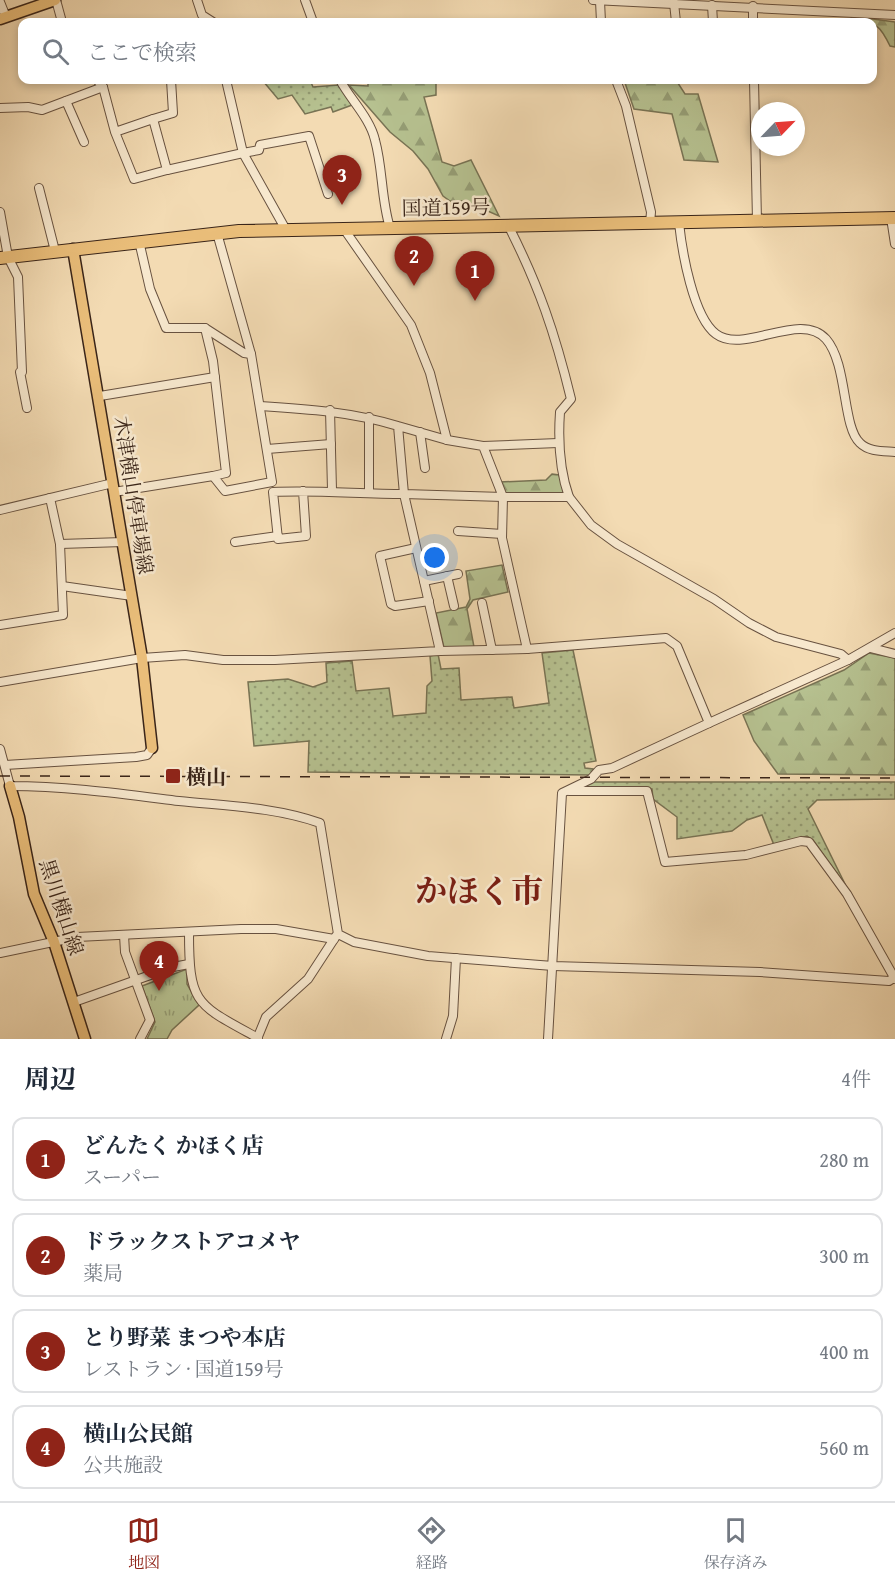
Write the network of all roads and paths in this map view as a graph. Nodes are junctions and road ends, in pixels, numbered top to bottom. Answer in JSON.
{"nodes":[{"id":1,"x":55,"y":0,"type":"edge"},
{"id":2,"x":197,"y":0,"type":"edge"},
{"id":3,"x":305,"y":0,"type":"edge"},
{"id":4,"x":597,"y":1,"type":"edge"},
{"id":5,"x":0,"y":2,"type":"edge"},
{"id":6,"x":674,"y":3,"type":"junction"},
{"id":7,"x":712,"y":4,"type":"junction"},
{"id":8,"x":753,"y":6,"type":"junction"},
{"id":9,"x":895,"y":15,"type":"edge"},
{"id":10,"x":3,"y":18,"type":"edge"},
{"id":11,"x":61,"y":18,"type":"edge"},
{"id":12,"x":207,"y":18,"type":"edge"},
{"id":13,"x":311,"y":18,"type":"edge"},
{"id":14,"x":600,"y":18,"type":"edge"},
{"id":15,"x":676,"y":18,"type":"edge"},
{"id":16,"x":713,"y":18,"type":"edge"},
{"id":17,"x":753,"y":18,"type":"edge"},
{"id":18,"x":98,"y":84,"type":"edge"},
{"id":19,"x":100,"y":84,"type":"edge"},
{"id":20,"x":171,"y":84,"type":"edge"},
{"id":21,"x":227,"y":84,"type":"edge"},
{"id":22,"x":343,"y":84,"type":"edge"},
{"id":23,"x":618,"y":84,"type":"edge"},
{"id":24,"x":754,"y":84,"type":"edge"},
{"id":25,"x":66,"y":101,"type":"junction"},
{"id":26,"x":0,"y":108,"type":"edge"},
{"id":27,"x":153,"y":119,"type":"junction"},
{"id":28,"x":115,"y":132,"type":"junction"},
{"id":29,"x":84,"y":142,"type":"dead end"},
{"id":30,"x":243,"y":153,"type":"junction"},
{"id":31,"x":167,"y":170,"type":"junction"},
{"id":32,"x":39,"y":188,"type":"dead end"},
{"id":33,"x":328,"y":194,"type":"dead end"},
{"id":34,"x":0,"y":212,"type":"edge"},
{"id":35,"x":893,"y":218,"type":"edge"},
{"id":36,"x":757,"y":221,"type":"junction"},
{"id":37,"x":1,"y":222,"type":"edge"},
{"id":38,"x":650,"y":223,"type":"junction"},
{"id":39,"x":679,"y":223,"type":"junction"},
{"id":40,"x":508,"y":225,"type":"junction"},
{"id":41,"x":390,"y":228,"type":"junction"},
{"id":42,"x":344,"y":229,"type":"junction"},
{"id":43,"x":286,"y":230,"type":"junction"},
{"id":44,"x":217,"y":233,"type":"junction"},
{"id":45,"x":138,"y":241,"type":"junction"},
{"id":46,"x":895,"y":244,"type":"edge"},
{"id":47,"x":74,"y":249,"type":"junction"},
{"id":48,"x":55,"y":251,"type":"junction"},
{"id":49,"x":4,"y":257,"type":"edge"},
{"id":50,"x":205,"y":328,"type":"junction"},
{"id":51,"x":251,"y":354,"type":"junction"},
{"id":52,"x":215,"y":377,"type":"junction"},
{"id":53,"x":100,"y":396,"type":"junction"},
{"id":54,"x":261,"y":406,"type":"junction"},
{"id":55,"x":27,"y":408,"type":"dead end"},
{"id":56,"x":330,"y":410,"type":"junction"},
{"id":57,"x":369,"y":417,"type":"junction"},
{"id":58,"x":398,"y":426,"type":"junction"},
{"id":59,"x":420,"y":432,"type":"junction"},
{"id":60,"x":447,"y":440,"type":"junction"},
{"id":61,"x":558,"y":443,"type":"junction"},
{"id":62,"x":331,"y":444,"type":"junction"},
{"id":63,"x":483,"y":446,"type":"junction"},
{"id":64,"x":267,"y":449,"type":"junction"},
{"id":65,"x":895,"y":452,"type":"edge"},
{"id":66,"x":425,"y":468,"type":"dead end"},
{"id":67,"x":213,"y":476,"type":"junction"},
{"id":68,"x":272,"y":482,"type":"junction"},
{"id":69,"x":114,"y":488,"type":"junction"},
{"id":70,"x":332,"y":490,"type":"junction"},
{"id":71,"x":303,"y":491,"type":"junction"},
{"id":72,"x":273,"y":492,"type":"junction"},
{"id":73,"x":369,"y":494,"type":"junction"},
{"id":74,"x":404,"y":494,"type":"junction"},
{"id":75,"x":503,"y":497,"type":"junction"},
{"id":76,"x":569,"y":497,"type":"junction"},
{"id":77,"x":50,"y":498,"type":"junction"},
{"id":78,"x":0,"y":510,"type":"edge"},
{"id":79,"x":458,"y":531,"type":"dead end"},
{"id":80,"x":502,"y":534,"type":"junction"},
{"id":81,"x":278,"y":536,"type":"junction"},
{"id":82,"x":123,"y":542,"type":"junction"},
{"id":83,"x":235,"y":542,"type":"dead end"},
{"id":84,"x":60,"y":544,"type":"junction"},
{"id":85,"x":417,"y":548,"type":"junction"},
{"id":86,"x":458,"y":574,"type":"dead end"},
{"id":87,"x":447,"y":576,"type":"junction"},
{"id":88,"x":424,"y":581,"type":"junction"},
{"id":89,"x":62,"y":586,"type":"junction"},
{"id":90,"x":132,"y":596,"type":"junction"},
{"id":91,"x":429,"y":601,"type":"junction"},
{"id":92,"x":482,"y":603,"type":"dead end"},
{"id":93,"x":454,"y":606,"type":"dead end"},
{"id":94,"x":0,"y":625,"type":"edge"},
{"id":95,"x":895,"y":633,"type":"edge"},
{"id":96,"x":871,"y":648,"type":"junction"},
{"id":97,"x":527,"y":649,"type":"junction"},
{"id":98,"x":492,"y":650,"type":"junction"},
{"id":99,"x":440,"y":651,"type":"junction"},
{"id":100,"x":895,"y":654,"type":"edge"},
{"id":101,"x":142,"y":658,"type":"junction"},
{"id":102,"x":848,"y":660,"type":"junction"},
{"id":103,"x":0,"y":682,"type":"edge"},
{"id":104,"x":709,"y":723,"type":"junction"},
{"id":105,"x":152,"y":748,"type":"joint"},
{"id":106,"x":0,"y":749,"type":"edge"},
{"id":107,"x":5,"y":765,"type":"junction"},
{"id":108,"x":9,"y":786,"type":"junction"},
{"id":109,"x":568,"y":791,"type":"junction"},
{"id":110,"x":189,"y":932,"type":"junction"},
{"id":111,"x":124,"y":935,"type":"junction"},
{"id":112,"x":336,"y":936,"type":"junction"},
{"id":113,"x":54,"y":942,"type":"junction"},
{"id":114,"x":0,"y":952,"type":"edge"},
{"id":115,"x":456,"y":958,"type":"junction"},
{"id":116,"x":189,"y":964,"type":"junction"},
{"id":117,"x":553,"y":966,"type":"junction"},
{"id":118,"x":895,"y":978,"type":"edge"},
{"id":119,"x":136,"y":981,"type":"junction"},
{"id":120,"x":74,"y":1002,"type":"junction"},
{"id":121,"x":258,"y":1038,"type":"edge"},
{"id":122,"x":85,"y":1039,"type":"edge"},
{"id":123,"x":140,"y":1039,"type":"edge"},
{"id":124,"x":446,"y":1039,"type":"edge"},
{"id":125,"x":549,"y":1039,"type":"edge"}],
"edges":[{"from":1,"to":10,"type":"main road"},
{"from":1,"to":11,"type":"street"},
{"from":2,"to":12,"type":"street"},
{"from":3,"to":13,"type":"street"},
{"from":4,"to":6,"type":"street"},
{"from":4,"to":14,"type":"street"},
{"from":5,"to":10,"type":"street"},
{"from":6,"to":7,"type":"street"},
{"from":6,"to":15,"type":"street"},
{"from":7,"to":8,"type":"street"},
{"from":7,"to":16,"type":"street"},
{"from":8,"to":9,"type":"street"},
{"from":8,"to":17,"type":"street"},
{"from":18,"to":25,"type":"street"},
{"from":19,"to":28,"type":"street"},
{"from":20,"to":27,"type":"street"},
{"from":21,"to":30,"type":"street"},
{"from":22,"to":41,"type":"street"},
{"from":23,"to":38,"type":"street"},
{"from":24,"to":36,"type":"street"},
{"from":25,"to":26,"type":"street"},
{"from":25,"to":29,"type":"street"},
{"from":27,"to":28,"type":"street"},
{"from":27,"to":31,"type":"street"},
{"from":28,"to":31,"type":"street"},
{"from":30,"to":31,"type":"street"},
{"from":30,"to":33,"type":"street"},
{"from":30,"to":43,"type":"street"},
{"from":32,"to":48,"type":"street"},
{"from":34,"to":37,"type":"street"},
{"from":35,"to":36,"type":"highway","name":"国道159号"},
{"from":35,"to":46,"type":"street"},
{"from":36,"to":39,"type":"highway","name":"国道159号"},
{"from":37,"to":49,"type":"street"},
{"from":38,"to":39,"type":"highway","name":"国道159号"},
{"from":38,"to":40,"type":"highway","name":"国道159号"},
{"from":39,"to":65,"type":"street"},
{"from":40,"to":41,"type":"highway","name":"国道159号"},
{"from":40,"to":61,"type":"street"},
{"from":41,"to":42,"type":"highway","name":"国道159号"},
{"from":42,"to":43,"type":"highway","name":"国道159号"},
{"from":42,"to":60,"type":"street"},
{"from":43,"to":44,"type":"highway","name":"国道159号"},
{"from":44,"to":45,"type":"highway","name":"国道159号"},
{"from":44,"to":51,"type":"street"},
{"from":45,"to":47,"type":"highway","name":"国道159号"},
{"from":45,"to":50,"type":"street"},
{"from":47,"to":48,"type":"highway","name":"国道159号"},
{"from":47,"to":53,"type":"main road","name":"木津横山停車場線"},
{"from":48,"to":49,"type":"highway","name":"国道159号"},
{"from":49,"to":55,"type":"street"},
{"from":50,"to":51,"type":"street"},
{"from":50,"to":52,"type":"street"},
{"from":51,"to":54,"type":"street"},
{"from":52,"to":53,"type":"street"},
{"from":52,"to":67,"type":"street"},
{"from":53,"to":69,"type":"main road","name":"木津横山停車場線"},
{"from":54,"to":56,"type":"street"},
{"from":54,"to":64,"type":"street"},
{"from":56,"to":57,"type":"street"},
{"from":56,"to":62,"type":"street"},
{"from":57,"to":58,"type":"street"},
{"from":57,"to":73,"type":"street"},
{"from":58,"to":59,"type":"street"},
{"from":58,"to":74,"type":"street"},
{"from":59,"to":60,"type":"street"},
{"from":59,"to":66,"type":"street"},
{"from":60,"to":63,"type":"street"},
{"from":61,"to":63,"type":"street"},
{"from":61,"to":76,"type":"street"},
{"from":62,"to":64,"type":"street"},
{"from":62,"to":70,"type":"street"},
{"from":63,"to":75,"type":"street"},
{"from":64,"to":68,"type":"street"},
{"from":67,"to":68,"type":"street"},
{"from":67,"to":69,"type":"street"},
{"from":68,"to":72,"type":"street"},
{"from":69,"to":77,"type":"street"},
{"from":69,"to":82,"type":"main road","name":"木津横山停車場線"},
{"from":70,"to":71,"type":"street"},
{"from":70,"to":73,"type":"street"},
{"from":71,"to":72,"type":"street"},
{"from":71,"to":81,"type":"street"},
{"from":72,"to":81,"type":"street"},
{"from":73,"to":74,"type":"street"},
{"from":74,"to":75,"type":"street"},
{"from":74,"to":85,"type":"street"},
{"from":75,"to":76,"type":"street"},
{"from":75,"to":80,"type":"street"},
{"from":76,"to":102,"type":"street"},
{"from":77,"to":78,"type":"street"},
{"from":77,"to":84,"type":"street"},
{"from":79,"to":80,"type":"street"},
{"from":80,"to":97,"type":"street"},
{"from":81,"to":83,"type":"street"},
{"from":82,"to":84,"type":"street"},
{"from":82,"to":90,"type":"main road","name":"木津横山停車場線"},
{"from":84,"to":89,"type":"street"},
{"from":85,"to":88,"type":"street"},
{"from":85,"to":91,"type":"street"},
{"from":86,"to":87,"type":"street"},
{"from":87,"to":88,"type":"street"},
{"from":87,"to":93,"type":"street"},
{"from":88,"to":91,"type":"street"},
{"from":89,"to":90,"type":"street"},
{"from":89,"to":94,"type":"street"},
{"from":90,"to":101,"type":"main road","name":"木津横山停車場線"},
{"from":91,"to":99,"type":"street"},
{"from":92,"to":98,"type":"street"},
{"from":95,"to":96,"type":"street"},
{"from":96,"to":100,"type":"street"},
{"from":96,"to":102,"type":"street"},
{"from":97,"to":98,"type":"street"},
{"from":97,"to":104,"type":"street"},
{"from":98,"to":99,"type":"street"},
{"from":99,"to":101,"type":"street"},
{"from":101,"to":103,"type":"street"},
{"from":101,"to":105,"type":"main road","name":"木津横山停車場線"},
{"from":102,"to":104,"type":"street"},
{"from":104,"to":109,"type":"street"},
{"from":105,"to":107,"type":"street"},
{"from":106,"to":107,"type":"street"},
{"from":107,"to":108,"type":"street"},
{"from":108,"to":112,"type":"street"},
{"from":108,"to":113,"type":"main road","name":"黒川横山線"},
{"from":109,"to":117,"type":"street"},
{"from":109,"to":118,"type":"street"},
{"from":110,"to":111,"type":"street"},
{"from":110,"to":112,"type":"street"},
{"from":110,"to":116,"type":"street"},
{"from":111,"to":113,"type":"street"},
{"from":111,"to":119,"type":"street"},
{"from":112,"to":115,"type":"street"},
{"from":112,"to":121,"type":"street"},
{"from":113,"to":114,"type":"street"},
{"from":113,"to":120,"type":"main road","name":"黒川横山線"},
{"from":115,"to":117,"type":"street"},
{"from":115,"to":124,"type":"street"},
{"from":116,"to":119,"type":"street"},
{"from":116,"to":121,"type":"street"},
{"from":117,"to":118,"type":"street"},
{"from":117,"to":125,"type":"street"},
{"from":119,"to":120,"type":"street"},
{"from":119,"to":123,"type":"street"},
{"from":120,"to":122,"type":"main road","name":"黒川横山線"}]}
